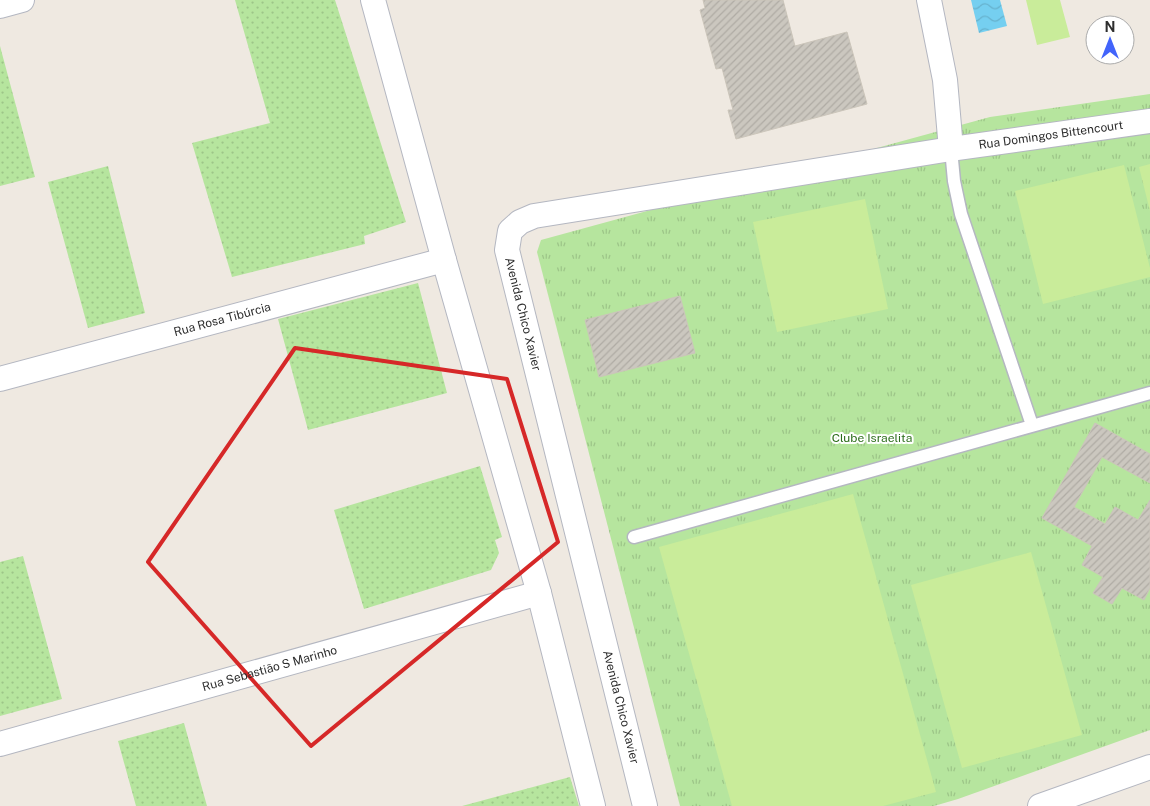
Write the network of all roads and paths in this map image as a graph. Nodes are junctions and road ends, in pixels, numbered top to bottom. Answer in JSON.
{"nodes":[{"id":1,"x":22,"y":0,"type":"edge"},
{"id":2,"x":373,"y":0,"type":"edge"},
{"id":3,"x":929,"y":0,"type":"edge"},
{"id":4,"x":0,"y":6,"type":"edge"},
{"id":5,"x":1150,"y":121,"type":"edge"},
{"id":6,"x":951,"y":149,"type":"junction"},
{"id":7,"x":444,"y":260,"type":"junction"},
{"id":8,"x":0,"y":380,"type":"edge"},
{"id":9,"x":1150,"y":393,"type":"edge"},
{"id":10,"x":1032,"y":425,"type":"junction"},
{"id":11,"x":634,"y":538,"type":"dead end"},
{"id":12,"x":539,"y":593,"type":"junction"},
{"id":13,"x":0,"y":744,"type":"edge"},
{"id":14,"x":1150,"y":767,"type":"edge"},
{"id":15,"x":593,"y":806,"type":"edge"},
{"id":16,"x":645,"y":806,"type":"edge"},
{"id":17,"x":1040,"y":806,"type":"edge"}],
"edges":[{"from":1,"to":4,"type":"street"},
{"from":2,"to":7,"type":"street"},
{"from":3,"to":6,"type":"street"},
{"from":5,"to":6,"type":"street","name":"Rua Domingos Bittencourt"},
{"from":6,"to":10,"type":"lane"},
{"from":6,"to":16,"type":"street","name":"Avenida Chico Xavier"},
{"from":7,"to":8,"type":"street","name":"Rua Rosa Tibúrcia"},
{"from":7,"to":12,"type":"street"},
{"from":9,"to":10,"type":"lane"},
{"from":10,"to":11,"type":"lane"},
{"from":12,"to":13,"type":"street","name":"Rua Sebastião S Marinho"},
{"from":12,"to":15,"type":"street"},
{"from":14,"to":17,"type":"street"}]}
